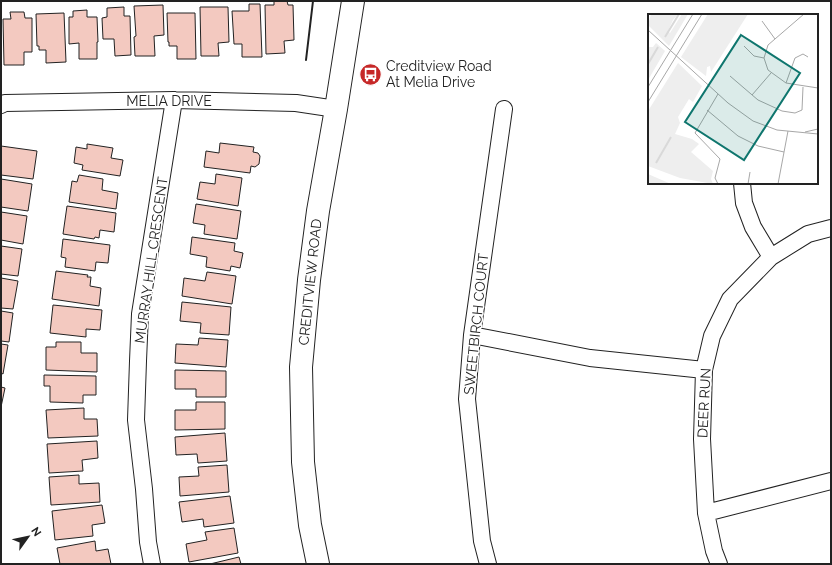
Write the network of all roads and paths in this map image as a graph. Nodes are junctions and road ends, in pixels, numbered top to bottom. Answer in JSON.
{"nodes":[{"id":1,"x":353,"y":1,"type":"edge"},
{"id":2,"x":174,"y":100,"type":"junction"},
{"id":3,"x":1,"y":105,"type":"edge"},
{"id":4,"x":336,"y":109,"type":"junction"},
{"id":5,"x":504,"y":109,"type":"dead end"},
{"id":6,"x":742,"y":184,"type":"edge"},
{"id":7,"x":831,"y":228,"type":"edge"},
{"id":8,"x":771,"y":257,"type":"junction"},
{"id":9,"x":472,"y":335,"type":"junction"},
{"id":10,"x":704,"y":370,"type":"junction"},
{"id":11,"x":831,"y":481,"type":"edge"},
{"id":12,"x":706,"y":513,"type":"junction"},
{"id":13,"x":152,"y":564,"type":"edge"},
{"id":14,"x":318,"y":564,"type":"edge"},
{"id":15,"x":488,"y":564,"type":"edge"},
{"id":16,"x":719,"y":564,"type":"edge"}],
"edges":[{"from":1,"to":4,"type":"main road","name":"CREDITVIEW ROAD"},
{"from":2,"to":3,"type":"street","name":"MELIA DRIVE"},
{"from":2,"to":4,"type":"street","name":"MELIA DRIVE"},
{"from":2,"to":13,"type":"street","name":"MURRAY HILL CRESCENT"},
{"from":4,"to":14,"type":"main road","name":"CREDITVIEW ROAD"},
{"from":5,"to":9,"type":"street","name":"SWEETBIRCH COURT"},
{"from":6,"to":8,"type":"street"},
{"from":7,"to":8,"type":"street","name":"DEER RUN"},
{"from":8,"to":10,"type":"street","name":"DEER RUN"},
{"from":9,"to":10,"type":"street"},
{"from":9,"to":15,"type":"street","name":"SWEETBIRCH COURT"},
{"from":10,"to":12,"type":"street","name":"DEER RUN"},
{"from":11,"to":12,"type":"street"},
{"from":12,"to":16,"type":"street","name":"DEER RUN"}]}
